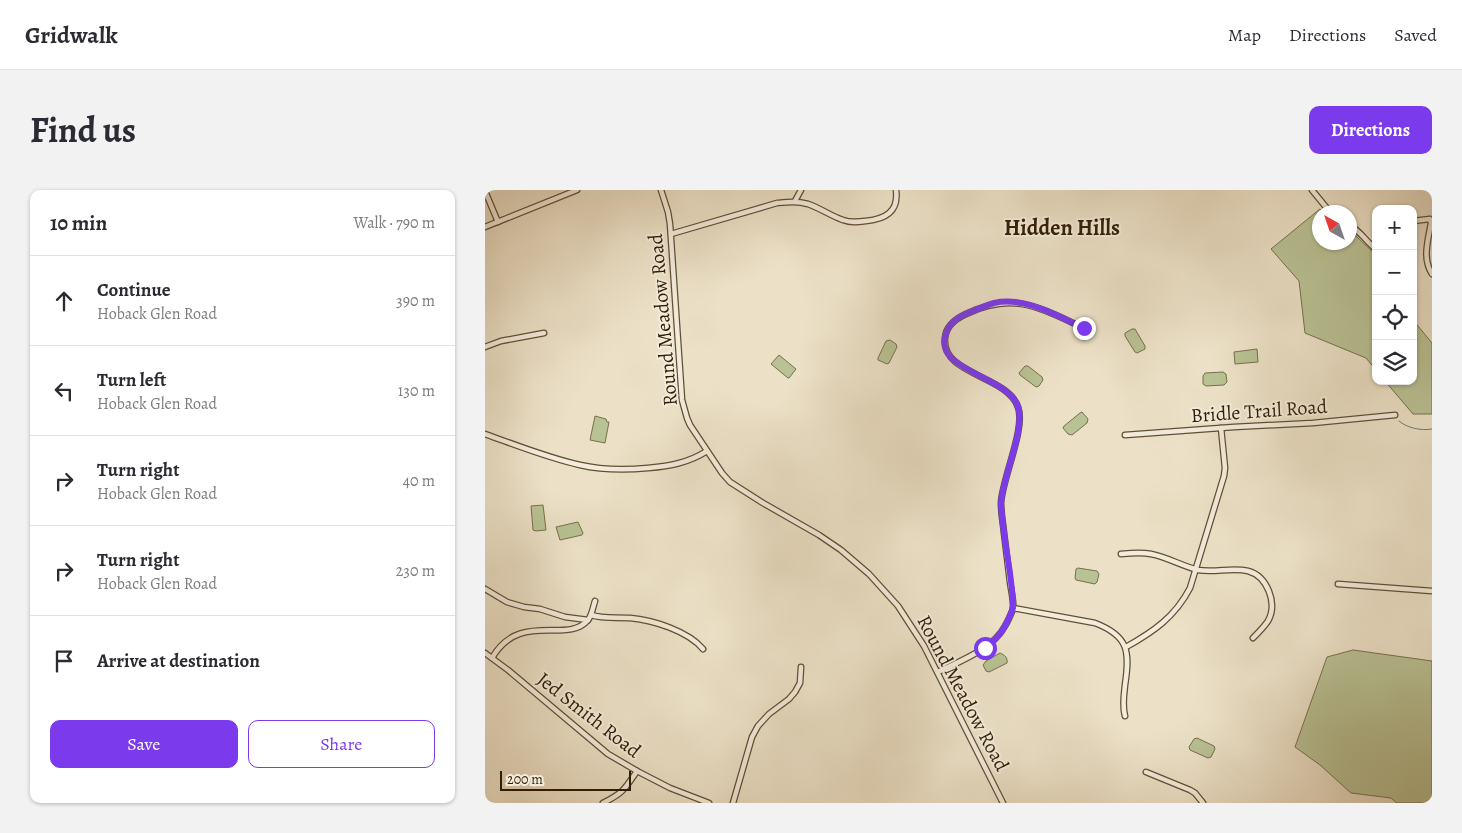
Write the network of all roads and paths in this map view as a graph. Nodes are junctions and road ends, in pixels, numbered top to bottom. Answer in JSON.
{"nodes":[{"id":1,"x":577,"y":190,"type":"edge"},
{"id":2,"x":661,"y":190,"type":"edge"},
{"id":3,"x":801,"y":190,"type":"edge"},
{"id":4,"x":896,"y":190,"type":"edge"},
{"id":5,"x":1311,"y":190,"type":"edge"},
{"id":6,"x":485,"y":191,"type":"edge"},
{"id":7,"x":795,"y":201,"type":"junction"},
{"id":8,"x":1324,"y":205,"type":"edge"},
{"id":9,"x":1417,"y":221,"type":"edge"},
{"id":10,"x":498,"y":222,"type":"junction"},
{"id":11,"x":485,"y":227,"type":"edge"},
{"id":12,"x":1357,"y":231,"type":"edge"},
{"id":13,"x":671,"y":234,"type":"junction"},
{"id":14,"x":1372,"y":245,"type":"edge"},
{"id":15,"x":1432,"y":274,"type":"edge"},
{"id":16,"x":1084,"y":328,"type":"dead end"},
{"id":17,"x":544,"y":333,"type":"dead end"},
{"id":18,"x":485,"y":347,"type":"edge"},
{"id":19,"x":1395,"y":415,"type":"dead end"},
{"id":20,"x":1221,"y":428,"type":"junction"},
{"id":21,"x":485,"y":434,"type":"edge"},
{"id":22,"x":1125,"y":436,"type":"dead end"},
{"id":23,"x":707,"y":451,"type":"junction"},
{"id":24,"x":1121,"y":554,"type":"dead end"},
{"id":25,"x":1196,"y":569,"type":"junction"},
{"id":26,"x":1338,"y":584,"type":"dead end"},
{"id":27,"x":485,"y":589,"type":"edge"},
{"id":28,"x":1432,"y":591,"type":"edge"},
{"id":29,"x":595,"y":602,"type":"dead end"},
{"id":30,"x":1013,"y":608,"type":"junction"},
{"id":31,"x":591,"y":615,"type":"junction"},
{"id":32,"x":588,"y":620,"type":"junction"},
{"id":33,"x":1253,"y":638,"type":"dead end"},
{"id":34,"x":1126,"y":647,"type":"junction"},
{"id":35,"x":703,"y":649,"type":"dead end"},
{"id":36,"x":485,"y":653,"type":"edge"},
{"id":37,"x":492,"y":658,"type":"junction"},
{"id":38,"x":801,"y":667,"type":"dead end"},
{"id":39,"x":938,"y":672,"type":"junction"},
{"id":40,"x":1125,"y":716,"type":"dead end"},
{"id":41,"x":637,"y":771,"type":"junction"},
{"id":42,"x":1146,"y":772,"type":"dead end"},
{"id":43,"x":603,"y":803,"type":"edge"},
{"id":44,"x":709,"y":803,"type":"edge"},
{"id":45,"x":733,"y":803,"type":"edge"},
{"id":46,"x":1003,"y":803,"type":"edge"},
{"id":47,"x":1203,"y":803,"type":"edge"}],
"edges":[{"from":1,"to":10,"type":"street"},
{"from":2,"to":13,"type":"street","name":"Round Meadow Road"},
{"from":3,"to":7,"type":"street"},
{"from":4,"to":7,"type":"street"},
{"from":5,"to":8,"type":"street"},
{"from":6,"to":10,"type":"street"},
{"from":7,"to":13,"type":"street"},
{"from":9,"to":15,"type":"street"},
{"from":10,"to":11,"type":"street"},
{"from":12,"to":14,"type":"street"},
{"from":13,"to":23,"type":"street","name":"Round Meadow Road"},
{"from":16,"to":30,"type":"street"},
{"from":17,"to":18,"type":"street"},
{"from":19,"to":20,"type":"street","name":"Bridle Trail Road"},
{"from":20,"to":22,"type":"street","name":"Bridle Trail Road"},
{"from":20,"to":25,"type":"street"},
{"from":21,"to":23,"type":"street"},
{"from":23,"to":39,"type":"street","name":"Round Meadow Road"},
{"from":24,"to":25,"type":"street"},
{"from":25,"to":33,"type":"street"},
{"from":25,"to":34,"type":"street"},
{"from":26,"to":28,"type":"street"},
{"from":27,"to":32,"type":"street"},
{"from":29,"to":31,"type":"street"},
{"from":30,"to":34,"type":"street"},
{"from":30,"to":39,"type":"street"},
{"from":31,"to":32,"type":"street"},
{"from":31,"to":35,"type":"street"},
{"from":32,"to":37,"type":"street"},
{"from":34,"to":40,"type":"street"},
{"from":36,"to":37,"type":"street","name":"Jed Smith Road"},
{"from":37,"to":41,"type":"street","name":"Jed Smith Road"},
{"from":38,"to":45,"type":"street"},
{"from":39,"to":46,"type":"street","name":"Round Meadow Road"},
{"from":41,"to":43,"type":"street"},
{"from":41,"to":44,"type":"street","name":"Jed Smith Road"},
{"from":42,"to":47,"type":"street"}]}
